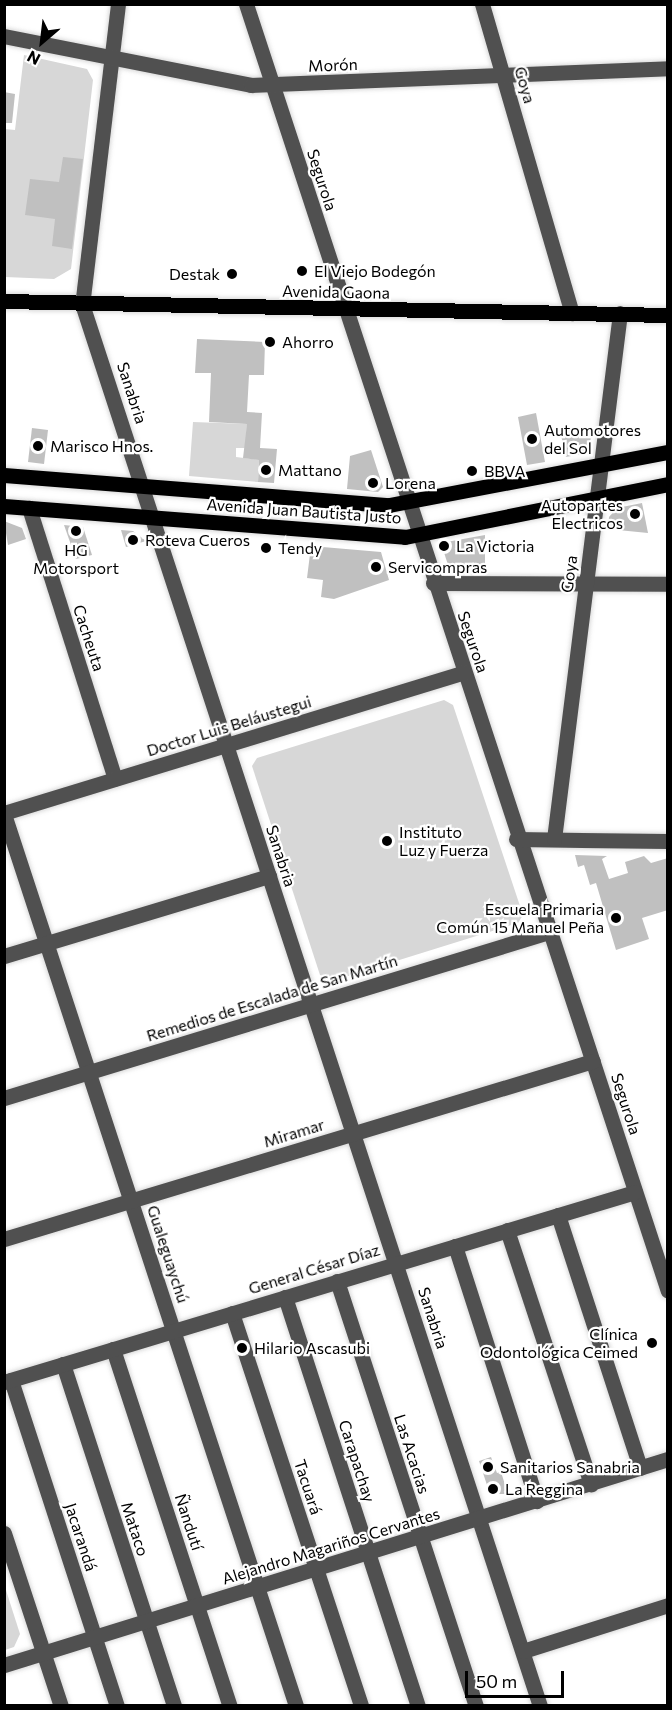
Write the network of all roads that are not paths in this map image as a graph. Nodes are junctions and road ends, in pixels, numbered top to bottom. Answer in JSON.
{"nodes":[{"id":1,"x":118,"y":4,"type":"edge"},
{"id":2,"x":246,"y":4,"type":"edge"},
{"id":3,"x":482,"y":4,"type":"edge"},
{"id":4,"x":4,"y":36,"type":"edge"},
{"id":5,"x":111,"y":57,"type":"junction"},
{"id":6,"x":668,"y":68,"type":"edge"},
{"id":7,"x":504,"y":76,"type":"junction"},
{"id":8,"x":273,"y":86,"type":"junction"},
{"id":9,"x":4,"y":301,"type":"edge"},
{"id":10,"x":82,"y":304,"type":"junction"},
{"id":11,"x":346,"y":310,"type":"junction"},
{"id":12,"x":572,"y":313,"type":"junction"},
{"id":13,"x":620,"y":313,"type":"junction"},
{"id":14,"x":668,"y":315,"type":"edge"},
{"id":15,"x":668,"y":452,"type":"edge"},
{"id":16,"x":603,"y":464,"type":"junction"},
{"id":17,"x":4,"y":475,"type":"edge"},
{"id":18,"x":668,"y":484,"type":"edge"},
{"id":19,"x":141,"y":487,"type":"junction"},
{"id":20,"x":598,"y":498,"type":"junction"},
{"id":21,"x":407,"y":503,"type":"junction"},
{"id":22,"x":4,"y":506,"type":"edge"},
{"id":23,"x":29,"y":508,"type":"junction"},
{"id":24,"x":152,"y":518,"type":"junction"},
{"id":25,"x":418,"y":535,"type":"junction"},
{"id":26,"x":585,"y":582,"type":"junction"},
{"id":27,"x":433,"y":583,"type":"junction"},
{"id":28,"x":668,"y":584,"type":"edge"},
{"id":29,"x":464,"y":672,"type":"junction"},
{"id":30,"x":226,"y":745,"type":"junction"},
{"id":31,"x":116,"y":779,"type":"junction"},
{"id":32,"x":4,"y":814,"type":"edge"},
{"id":33,"x":516,"y":839,"type":"junction"},
{"id":34,"x":554,"y":840,"type":"junction"},
{"id":35,"x":668,"y":841,"type":"edge"},
{"id":36,"x":269,"y":876,"type":"junction"},
{"id":37,"x":549,"y":932,"type":"junction"},
{"id":38,"x":47,"y":944,"type":"junction"},
{"id":39,"x":4,"y":956,"type":"edge"},
{"id":40,"x":311,"y":1005,"type":"junction"},
{"id":41,"x":593,"y":1061,"type":"junction"},
{"id":42,"x":89,"y":1072,"type":"junction"},
{"id":43,"x":4,"y":1098,"type":"edge"},
{"id":44,"x":355,"y":1133,"type":"junction"},
{"id":45,"x":635,"y":1192,"type":"junction"},
{"id":46,"x":132,"y":1201,"type":"junction"},
{"id":47,"x":558,"y":1215,"type":"junction"},
{"id":48,"x":507,"y":1230,"type":"junction"},
{"id":49,"x":4,"y":1239,"type":"edge"},
{"id":50,"x":455,"y":1246,"type":"junction"},
{"id":51,"x":663,"y":1261,"type":"edge"},
{"id":52,"x":396,"y":1264,"type":"junction"},
{"id":53,"x":337,"y":1281,"type":"junction"},
{"id":54,"x":668,"y":1291,"type":"edge"},
{"id":55,"x":285,"y":1297,"type":"junction"},
{"id":56,"x":232,"y":1313,"type":"junction"},
{"id":57,"x":174,"y":1330,"type":"junction"},
{"id":58,"x":113,"y":1349,"type":"junction"},
{"id":59,"x":63,"y":1364,"type":"junction"},
{"id":60,"x":8,"y":1381,"type":"edge"},
{"id":61,"x":668,"y":1459,"type":"edge"},
{"id":62,"x":640,"y":1468,"type":"junction"},
{"id":63,"x":591,"y":1484,"type":"junction"},
{"id":64,"x":537,"y":1501,"type":"junction"},
{"id":65,"x":480,"y":1519,"type":"junction"},
{"id":66,"x":4,"y":1533,"type":"edge"},
{"id":67,"x":421,"y":1537,"type":"junction"},
{"id":68,"x":368,"y":1554,"type":"junction"},
{"id":69,"x":316,"y":1570,"type":"junction"},
{"id":70,"x":256,"y":1588,"type":"junction"},
{"id":71,"x":668,"y":1605,"type":"edge"},
{"id":72,"x":198,"y":1606,"type":"junction"},
{"id":73,"x":147,"y":1621,"type":"junction"},
{"id":74,"x":94,"y":1637,"type":"junction"},
{"id":75,"x":523,"y":1651,"type":"junction"},
{"id":76,"x":44,"y":1652,"type":"junction"},
{"id":77,"x":4,"y":1665,"type":"edge"},
{"id":78,"x":61,"y":1706,"type":"edge"},
{"id":79,"x":117,"y":1706,"type":"edge"},
{"id":80,"x":174,"y":1706,"type":"edge"},
{"id":81,"x":230,"y":1706,"type":"edge"},
{"id":82,"x":296,"y":1706,"type":"edge"},
{"id":83,"x":361,"y":1706,"type":"edge"},
{"id":84,"x":418,"y":1706,"type":"edge"},
{"id":85,"x":476,"y":1706,"type":"edge"},
{"id":86,"x":540,"y":1706,"type":"edge"}],
"edges":[{"from":1,"to":5,"type":"street","name":"Sanabria"},
{"from":2,"to":8,"type":"street","name":"Segurola"},
{"from":3,"to":7,"type":"street","name":"Goya"},
{"from":4,"to":5,"type":"street","name":"Morón"},
{"from":5,"to":8,"type":"street","name":"Morón"},
{"from":5,"to":10,"type":"street","name":"Sanabria"},
{"from":6,"to":7,"type":"street","name":"Morón"},
{"from":7,"to":8,"type":"street","name":"Morón"},
{"from":7,"to":12,"type":"street","name":"Goya"},
{"from":8,"to":11,"type":"street","name":"Segurola"},
{"from":9,"to":10,"type":"main road","name":"Avenida Gaona"},
{"from":10,"to":11,"type":"main road","name":"Avenida Gaona"},
{"from":10,"to":19,"type":"street","name":"Sanabria"},
{"from":11,"to":12,"type":"main road","name":"Avenida Gaona"},
{"from":11,"to":21,"type":"street","name":"Segurola"},
{"from":12,"to":13,"type":"main road","name":"Avenida Gaona"},
{"from":13,"to":14,"type":"main road","name":"Avenida Gaona"},
{"from":13,"to":16,"type":"street","name":"Goya"},
{"from":15,"to":16,"type":"main road","name":"Avenida Juan Bautista Justo"},
{"from":16,"to":20,"type":"street","name":"Goya"},
{"from":16,"to":21,"type":"main road","name":"Avenida Juan Bautista Justo"},
{"from":17,"to":19,"type":"main road","name":"Avenida Juan Bautista Justo"},
{"from":18,"to":20,"type":"main road","name":"Avenida Juan Bautista Justo"},
{"from":19,"to":21,"type":"main road","name":"Avenida Juan Bautista Justo"},
{"from":19,"to":24,"type":"street","name":"Sanabria"},
{"from":20,"to":25,"type":"main road","name":"Avenida Juan Bautista Justo"},
{"from":20,"to":26,"type":"street","name":"Goya"},
{"from":21,"to":25,"type":"street","name":"Segurola"},
{"from":22,"to":23,"type":"main road","name":"Avenida Juan Bautista Justo"},
{"from":23,"to":24,"type":"main road","name":"Avenida Juan Bautista Justo"},
{"from":23,"to":31,"type":"street","name":"Cacheuta"},
{"from":24,"to":25,"type":"main road","name":"Avenida Juan Bautista Justo"},
{"from":24,"to":30,"type":"street","name":"Sanabria"},
{"from":25,"to":27,"type":"street","name":"Segurola"},
{"from":26,"to":27,"type":"street"},
{"from":26,"to":28,"type":"street"},
{"from":26,"to":34,"type":"street","name":"Goya"},
{"from":27,"to":29,"type":"street","name":"Segurola"},
{"from":29,"to":30,"type":"street","name":"Doctor Luis Beláustegui"},
{"from":29,"to":33,"type":"street","name":"Segurola"},
{"from":30,"to":31,"type":"street","name":"Doctor Luis Beláustegui"},
{"from":30,"to":36,"type":"street","name":"Sanabria"},
{"from":31,"to":32,"type":"street","name":"Doctor Luis Beláustegui"},
{"from":32,"to":38,"type":"street","name":"Gualeguaychú"},
{"from":33,"to":34,"type":"street"},
{"from":33,"to":37,"type":"street","name":"Segurola"},
{"from":34,"to":35,"type":"street"},
{"from":36,"to":38,"type":"street"},
{"from":36,"to":40,"type":"street","name":"Sanabria"},
{"from":37,"to":40,"type":"street","name":"Remedios de Escalada de San Martín"},
{"from":37,"to":41,"type":"street","name":"Segurola"},
{"from":38,"to":39,"type":"street"},
{"from":38,"to":42,"type":"street","name":"Gualeguaychú"},
{"from":40,"to":42,"type":"street","name":"Remedios de Escalada de San Martín"},
{"from":40,"to":44,"type":"street","name":"Sanabria"},
{"from":41,"to":44,"type":"street","name":"Miramar"},
{"from":41,"to":45,"type":"street","name":"Segurola"},
{"from":42,"to":43,"type":"street","name":"Remedios de Escalada de San Martín"},
{"from":42,"to":46,"type":"street","name":"Gualeguaychú"},
{"from":44,"to":46,"type":"street","name":"Miramar"},
{"from":44,"to":52,"type":"street","name":"Sanabria"},
{"from":45,"to":47,"type":"street","name":"General César Díaz"},
{"from":45,"to":51,"type":"street","name":"Segurola"},
{"from":46,"to":49,"type":"street","name":"Miramar"},
{"from":46,"to":57,"type":"street","name":"Gualeguaychú"},
{"from":47,"to":48,"type":"street","name":"General César Díaz"},
{"from":47,"to":62,"type":"street"},
{"from":48,"to":50,"type":"street","name":"General César Díaz"},
{"from":48,"to":63,"type":"street"},
{"from":50,"to":52,"type":"street","name":"General César Díaz"},
{"from":50,"to":64,"type":"street"},
{"from":51,"to":54,"type":"street","name":"Segurola"},
{"from":52,"to":53,"type":"street","name":"General César Díaz"},
{"from":52,"to":65,"type":"street","name":"Sanabria"},
{"from":53,"to":55,"type":"street","name":"General César Díaz"},
{"from":53,"to":67,"type":"street","name":"Las Acacias"},
{"from":55,"to":56,"type":"street","name":"General César Díaz"},
{"from":55,"to":68,"type":"street","name":"Carapachay"},
{"from":56,"to":57,"type":"street","name":"General César Díaz"},
{"from":56,"to":69,"type":"street","name":"Tacuará"},
{"from":57,"to":58,"type":"street","name":"General César Díaz"},
{"from":57,"to":70,"type":"street","name":"Gualeguaychú"},
{"from":58,"to":59,"type":"street","name":"General César Díaz"},
{"from":58,"to":72,"type":"street","name":"Ñandutí"},
{"from":59,"to":60,"type":"street","name":"General César Díaz"},
{"from":59,"to":73,"type":"street","name":"Mataco"},
{"from":60,"to":74,"type":"street","name":"Jacarandá"},
{"from":61,"to":62,"type":"street","name":"Alejandro Magariños Cervantes"},
{"from":62,"to":63,"type":"street","name":"Alejandro Magariños Cervantes"},
{"from":63,"to":64,"type":"street","name":"Alejandro Magariños Cervantes"},
{"from":64,"to":65,"type":"street","name":"Alejandro Magariños Cervantes"},
{"from":65,"to":67,"type":"street","name":"Alejandro Magariños Cervantes"},
{"from":65,"to":75,"type":"street","name":"Sanabria"},
{"from":66,"to":76,"type":"street"},
{"from":67,"to":68,"type":"street","name":"Alejandro Magariños Cervantes"},
{"from":67,"to":85,"type":"street","name":"Las Acacias"},
{"from":68,"to":69,"type":"street","name":"Alejandro Magariños Cervantes"},
{"from":68,"to":84,"type":"street","name":"Carapachay"},
{"from":69,"to":70,"type":"street","name":"Alejandro Magariños Cervantes"},
{"from":69,"to":83,"type":"street","name":"Tacuará"},
{"from":70,"to":72,"type":"street","name":"Alejandro Magariños Cervantes"},
{"from":70,"to":82,"type":"street","name":"Gualeguaychú"},
{"from":71,"to":75,"type":"street"},
{"from":72,"to":73,"type":"street","name":"Alejandro Magariños Cervantes"},
{"from":72,"to":81,"type":"street","name":"Ñandutí"},
{"from":73,"to":74,"type":"street","name":"Alejandro Magariños Cervantes"},
{"from":73,"to":80,"type":"street","name":"Mataco"},
{"from":74,"to":76,"type":"street","name":"Alejandro Magariños Cervantes"},
{"from":74,"to":79,"type":"street","name":"Jacarandá"},
{"from":75,"to":86,"type":"street","name":"Sanabria"},
{"from":76,"to":77,"type":"street","name":"Alejandro Magariños Cervantes"},
{"from":76,"to":78,"type":"street"}]}
